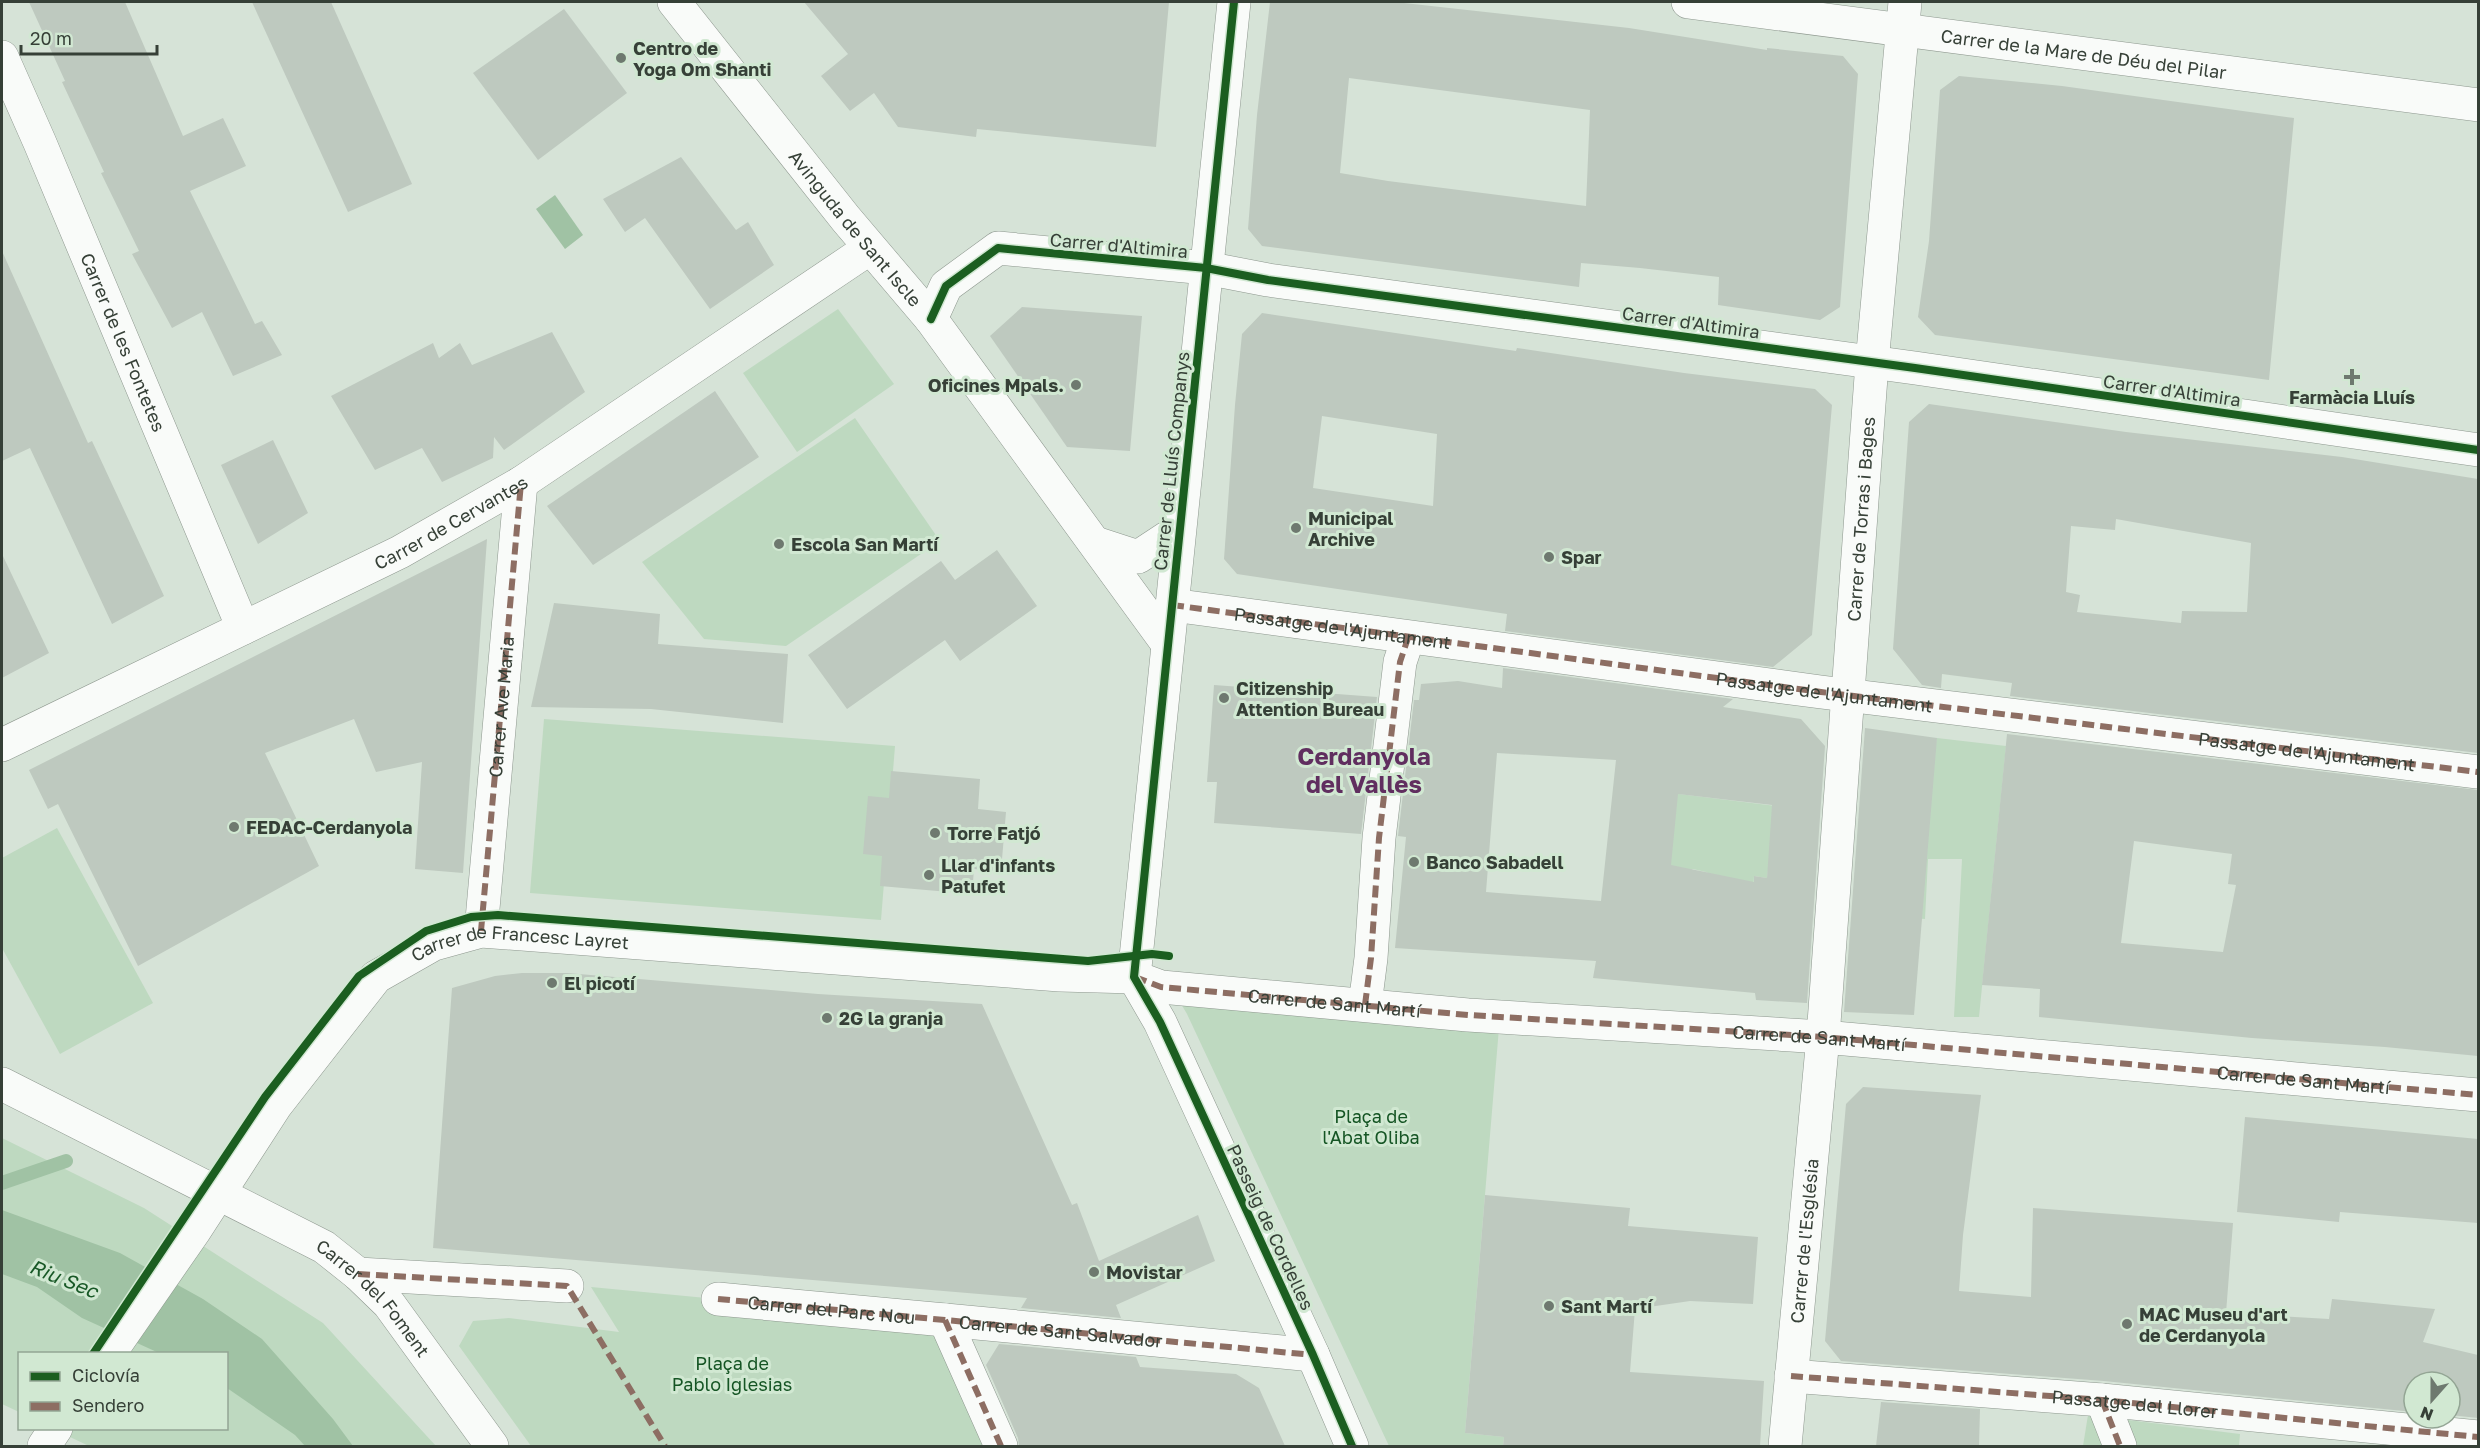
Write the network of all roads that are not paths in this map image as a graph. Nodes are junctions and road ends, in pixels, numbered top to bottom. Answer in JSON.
{"nodes":[{"id":1,"x":674,"y":2,"type":"edge"},
{"id":2,"x":1234,"y":2,"type":"edge"},
{"id":3,"x":1688,"y":2,"type":"edge"},
{"id":4,"x":1904,"y":15,"type":"edge"},
{"id":5,"x":2,"y":57,"type":"edge"},
{"id":6,"x":2478,"y":105,"type":"edge"},
{"id":7,"x":870,"y":248,"type":"junction"},
{"id":8,"x":1206,"y":268,"type":"junction"},
{"id":9,"x":931,"y":320,"type":"junction"},
{"id":10,"x":1872,"y":363,"type":"junction"},
{"id":11,"x":2478,"y":450,"type":"edge"},
{"id":12,"x":521,"y":483,"type":"junction"},
{"id":13,"x":1179,"y":530,"type":"junction"},
{"id":14,"x":1095,"y":543,"type":"junction"},
{"id":15,"x":1172,"y":604,"type":"junction"},
{"id":16,"x":243,"y":628,"type":"junction"},
{"id":17,"x":1408,"y":638,"type":"junction"},
{"id":18,"x":1167,"y":643,"type":"junction"},
{"id":19,"x":1848,"y":695,"type":"junction"},
{"id":20,"x":2,"y":746,"type":"edge"},
{"id":21,"x":2478,"y":772,"type":"edge"},
{"id":22,"x":481,"y":931,"type":"junction"},
{"id":23,"x":1148,"y":982,"type":"junction"},
{"id":24,"x":1365,"y":1005,"type":"junction"},
{"id":25,"x":1822,"y":1037,"type":"junction"},
{"id":26,"x":2,"y":1084,"type":"edge"},
{"id":27,"x":2478,"y":1095,"type":"edge"},
{"id":28,"x":218,"y":1194,"type":"junction"},
{"id":29,"x":358,"y":1274,"type":"junction"},
{"id":30,"x":567,"y":1286,"type":"dead end"},
{"id":31,"x":718,"y":1299,"type":"dead end"},
{"id":32,"x":945,"y":1320,"type":"junction"},
{"id":33,"x":110,"y":1352,"type":"edge"},
{"id":34,"x":1313,"y":1354,"type":"junction"},
{"id":35,"x":1791,"y":1376,"type":"junction"},
{"id":36,"x":2102,"y":1400,"type":"junction"},
{"id":37,"x":55,"y":1430,"type":"edge"},
{"id":38,"x":2478,"y":1437,"type":"edge"},
{"id":39,"x":44,"y":1446,"type":"edge"},
{"id":40,"x":492,"y":1446,"type":"edge"},
{"id":41,"x":1001,"y":1446,"type":"edge"},
{"id":42,"x":1352,"y":1446,"type":"edge"},
{"id":43,"x":1785,"y":1446,"type":"edge"},
{"id":44,"x":2120,"y":1446,"type":"edge"}],
"edges":[{"from":1,"to":7,"type":"street","name":"Avinguda de Sant Iscle"},
{"from":2,"to":8,"type":"street","name":"Carrer de Lluís Companys"},
{"from":3,"to":4,"type":"street","name":"Carrer de la Mare de Déu del Pilar"},
{"from":4,"to":6,"type":"street","name":"Carrer de la Mare de Déu del Pilar"},
{"from":4,"to":10,"type":"street","name":"Carrer de Torras i Bages"},
{"from":5,"to":16,"type":"street","name":"Carrer de les Fontetes"},
{"from":7,"to":9,"type":"street","name":"Avinguda de Sant Iscle"},
{"from":7,"to":12,"type":"street","name":"Carrer de Cervantes"},
{"from":8,"to":9,"type":"street","name":"Carrer d'Altimira"},
{"from":8,"to":10,"type":"street","name":"Carrer d'Altimira"},
{"from":8,"to":13,"type":"street","name":"Carrer de Lluís Companys"},
{"from":9,"to":14,"type":"street","name":"Avinguda de Sant Iscle"},
{"from":10,"to":11,"type":"street","name":"Carrer d'Altimira"},
{"from":10,"to":19,"type":"street","name":"Carrer de Torras i Bages"},
{"from":12,"to":16,"type":"street","name":"Carrer de Cervantes"},
{"from":12,"to":22,"type":"street","name":"Carrer Ave Maria"},
{"from":13,"to":14,"type":"street"},
{"from":13,"to":15,"type":"street","name":"Carrer de Lluís Companys"},
{"from":14,"to":18,"type":"street","name":"Avinguda de Sant Iscle"},
{"from":15,"to":17,"type":"street","name":"Passatge de l'Ajuntament"},
{"from":15,"to":18,"type":"street","name":"Carrer de Lluís Companys"},
{"from":16,"to":20,"type":"street","name":"Carrer de Cervantes"},
{"from":17,"to":19,"type":"street","name":"Passatge de l'Ajuntament"},
{"from":17,"to":24,"type":"street"},
{"from":18,"to":23,"type":"street","name":"Carrer de Lluís Companys"},
{"from":19,"to":21,"type":"street","name":"Passatge de l'Ajuntament"},
{"from":19,"to":25,"type":"street","name":"Carrer de Torras i Bages"},
{"from":22,"to":23,"type":"street","name":"Carrer de Francesc Layret"},
{"from":22,"to":28,"type":"street","name":"Carrer de Francesc Layret"},
{"from":23,"to":24,"type":"street","name":"Carrer de Sant Martí"},
{"from":23,"to":34,"type":"street","name":"Passeig de Cordelles"},
{"from":24,"to":25,"type":"street","name":"Carrer de Sant Martí"},
{"from":25,"to":27,"type":"street","name":"Carrer de Sant Martí"},
{"from":25,"to":35,"type":"street","name":"Carrer de l'Església"},
{"from":26,"to":28,"type":"street","name":"Carrer del Foment"},
{"from":28,"to":29,"type":"street","name":"Carrer del Foment"},
{"from":28,"to":33,"type":"street","name":"Carrer de Francesc Layret"},
{"from":29,"to":30,"type":"street"},
{"from":29,"to":40,"type":"street","name":"Carrer del Foment"},
{"from":31,"to":32,"type":"street","name":"Carrer del Parc Nou"},
{"from":32,"to":34,"type":"street","name":"Carrer de Sant Salvador"},
{"from":32,"to":41,"type":"street","name":"Carrer de Sant Salvador"},
{"from":34,"to":42,"type":"street","name":"Passeig de Cordelles"},
{"from":35,"to":36,"type":"street","name":"Passatge del Llorer"},
{"from":35,"to":43,"type":"street","name":"Carrer de l'Església"},
{"from":36,"to":38,"type":"street","name":"Passatge del Llorer"},
{"from":36,"to":44,"type":"street"},
{"from":37,"to":39,"type":"street"}]}
